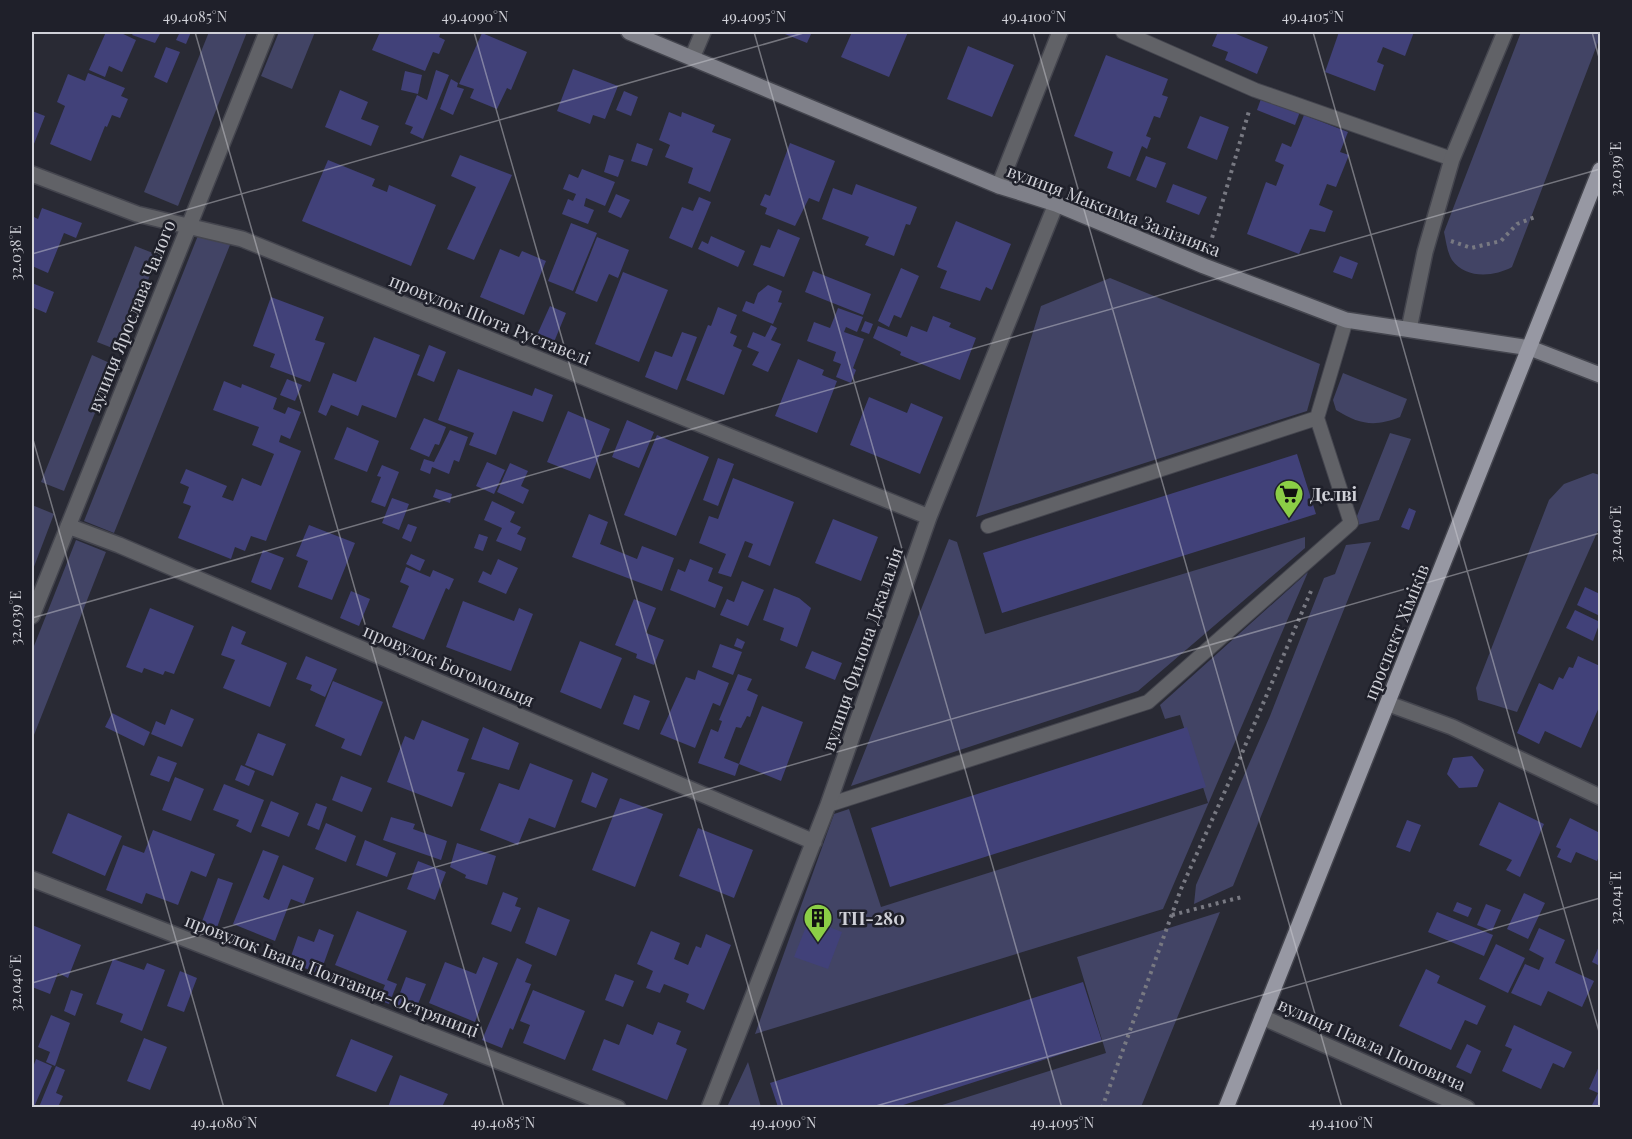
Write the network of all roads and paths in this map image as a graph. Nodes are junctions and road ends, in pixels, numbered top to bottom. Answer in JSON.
{"nodes":[{"id":1,"x":267,"y":32,"type":"edge"},
{"id":2,"x":629,"y":32,"type":"edge"},
{"id":3,"x":703,"y":32,"type":"edge"},
{"id":4,"x":1060,"y":32,"type":"edge"},
{"id":5,"x":1123,"y":32,"type":"edge"},
{"id":6,"x":1505,"y":32,"type":"edge"},
{"id":7,"x":692,"y":58,"type":"junction"},
{"id":8,"x":1255,"y":90,"type":"junction"},
{"id":9,"x":1452,"y":159,"type":"junction"},
{"id":10,"x":1600,"y":170,"type":"edge"},
{"id":11,"x":32,"y":174,"type":"edge"},
{"id":12,"x":999,"y":186,"type":"junction"},
{"id":13,"x":1056,"y":204,"type":"junction"},
{"id":14,"x":1535,"y":217,"type":"dead end"},
{"id":15,"x":188,"y":226,"type":"junction"},
{"id":16,"x":1431,"y":233,"type":"junction"},
{"id":17,"x":1204,"y":266,"type":"junction"},
{"id":18,"x":1346,"y":320,"type":"junction"},
{"id":19,"x":1409,"y":329,"type":"junction"},
{"id":20,"x":1530,"y":348,"type":"junction"},
{"id":21,"x":1600,"y":375,"type":"edge"},
{"id":22,"x":1317,"y":418,"type":"junction"},
{"id":23,"x":929,"y":516,"type":"junction"},
{"id":24,"x":68,"y":526,"type":"junction"},
{"id":25,"x":988,"y":526,"type":"dead end"},
{"id":26,"x":1313,"y":588,"type":"dead end"},
{"id":27,"x":32,"y":616,"type":"edge"},
{"id":28,"x":1389,"y":704,"type":"junction"},
{"id":29,"x":1600,"y":797,"type":"edge"},
{"id":30,"x":828,"y":805,"type":"junction"},
{"id":31,"x":814,"y":842,"type":"junction"},
{"id":32,"x":32,"y":879,"type":"edge"},
{"id":33,"x":1242,"y":897,"type":"dead end"},
{"id":34,"x":1171,"y":915,"type":"junction"},
{"id":35,"x":1262,"y":1017,"type":"junction"},
{"id":36,"x":618,"y":1107,"type":"edge"},
{"id":37,"x":709,"y":1107,"type":"edge"},
{"id":38,"x":1102,"y":1107,"type":"edge"},
{"id":39,"x":1226,"y":1107,"type":"edge"},
{"id":40,"x":1467,"y":1107,"type":"edge"}],
"edges":[{"from":1,"to":15,"type":"street","name":"вулиця Ярослава Чалого"},
{"from":2,"to":7,"type":"street","name":"вулиця Максима Залізняка"},
{"from":3,"to":7,"type":"street"},
{"from":4,"to":12,"type":"street"},
{"from":5,"to":8,"type":"lane"},
{"from":6,"to":9,"type":"street"},
{"from":7,"to":12,"type":"street","name":"вулиця Максима Залізняка"},
{"from":8,"to":9,"type":"lane"},
{"from":8,"to":17,"type":"path"},
{"from":9,"to":16,"type":"street"},
{"from":10,"to":20,"type":"main road","name":"проспект Хіміків"},
{"from":11,"to":15,"type":"street","name":"провулок Шота Руставелі"},
{"from":12,"to":13,"type":"street","name":"вулиця Максима Залізняка"},
{"from":13,"to":17,"type":"street","name":"вулиця Максима Залізняка"},
{"from":13,"to":23,"type":"street","name":"вулиця Филона Джалалія"},
{"from":14,"to":16,"type":"path"},
{"from":15,"to":23,"type":"street","name":"провулок Шота Руставелі"},
{"from":15,"to":24,"type":"street","name":"вулиця Ярослава Чалого"},
{"from":16,"to":19,"type":"street"},
{"from":17,"to":18,"type":"street","name":"вулиця Максима Залізняка"},
{"from":18,"to":19,"type":"street","name":"вулиця Максима Залізняка"},
{"from":18,"to":22,"type":"lane"},
{"from":19,"to":20,"type":"street","name":"вулиця Максима Залізняка"},
{"from":20,"to":21,"type":"street","name":"вулиця Максима Залізняка"},
{"from":20,"to":28,"type":"main road","name":"проспект Хіміків"},
{"from":22,"to":25,"type":"lane"},
{"from":22,"to":30,"type":"lane"},
{"from":23,"to":30,"type":"street","name":"вулиця Филона Джалалія"},
{"from":24,"to":27,"type":"street","name":"вулиця Ярослава Чалого"},
{"from":24,"to":31,"type":"street","name":"провулок Богомольця"},
{"from":26,"to":34,"type":"path"},
{"from":28,"to":29,"type":"street"},
{"from":28,"to":35,"type":"main road","name":"проспект Хіміків"},
{"from":30,"to":31,"type":"street","name":"вулиця Филона Джалалія"},
{"from":31,"to":37,"type":"street","name":"вулиця Филона Джалалія"},
{"from":32,"to":36,"type":"street","name":"провулок Івана Полтавця-Остряниці"},
{"from":33,"to":34,"type":"path"},
{"from":34,"to":38,"type":"path"},
{"from":35,"to":39,"type":"main road","name":"проспект Хіміків"},
{"from":35,"to":40,"type":"street","name":"вулиця Павла Поповича"}]}
